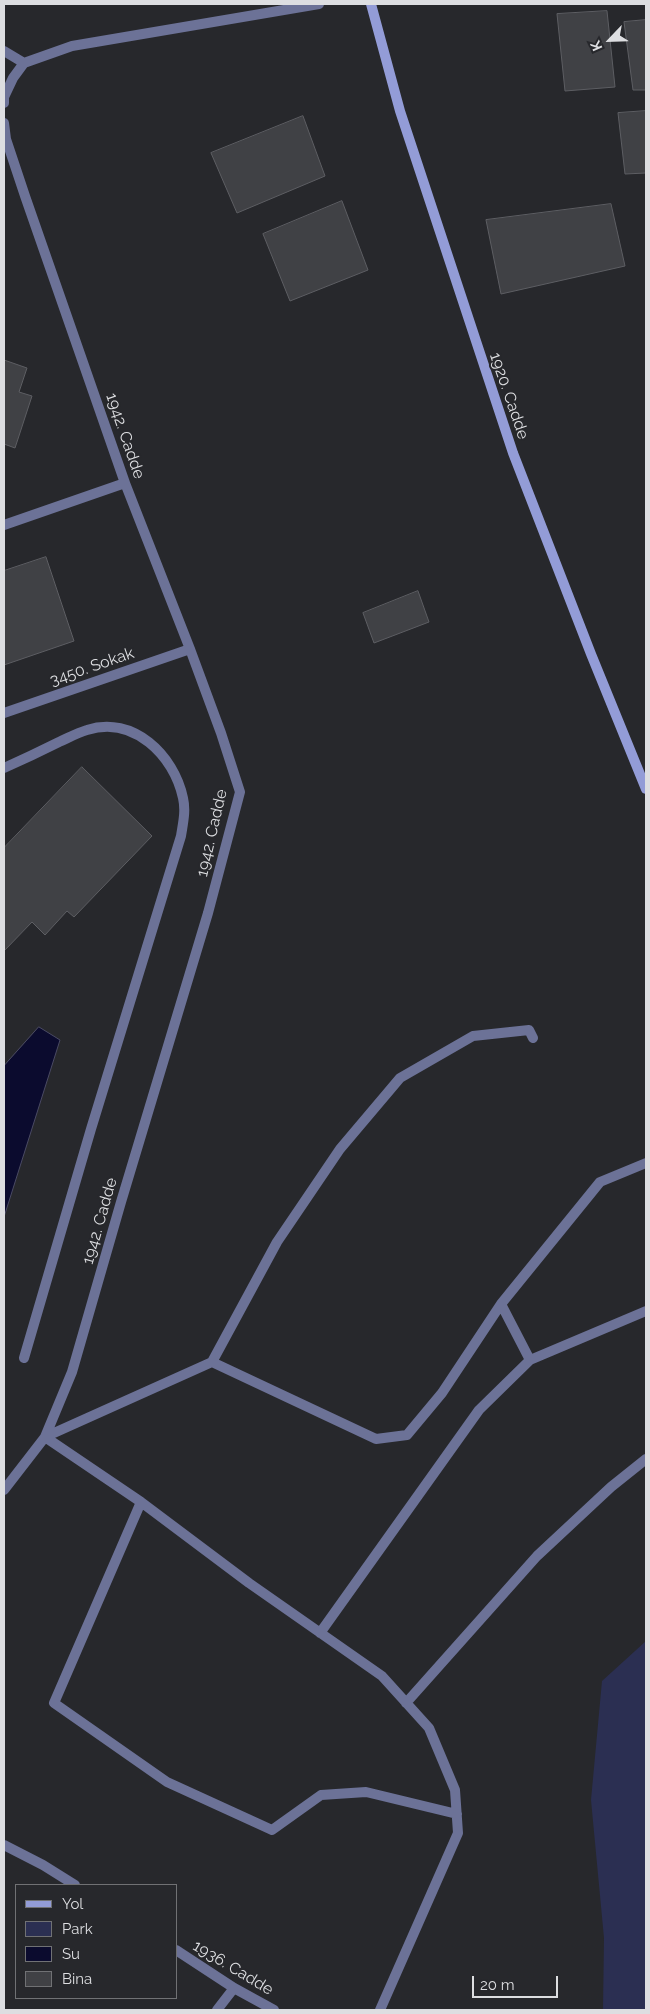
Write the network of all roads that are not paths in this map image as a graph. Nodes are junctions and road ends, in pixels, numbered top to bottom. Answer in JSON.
{"nodes":[{"id":1,"x":320,"y":4,"type":"edge"},
{"id":2,"x":371,"y":4,"type":"edge"},
{"id":3,"x":4,"y":51,"type":"edge"},
{"id":4,"x":24,"y":63,"type":"junction"},
{"id":5,"x":4,"y":103,"type":"edge"},
{"id":6,"x":4,"y":124,"type":"edge"},
{"id":7,"x":125,"y":483,"type":"junction"},
{"id":8,"x":4,"y":525,"type":"edge"},
{"id":9,"x":190,"y":648,"type":"junction"},
{"id":10,"x":4,"y":713,"type":"edge"},
{"id":11,"x":4,"y":768,"type":"edge"},
{"id":12,"x":646,"y":789,"type":"edge"},
{"id":13,"x":534,"y":1038,"type":"dead end"},
{"id":14,"x":646,"y":1163,"type":"edge"},
{"id":15,"x":501,"y":1304,"type":"junction"},
{"id":16,"x":646,"y":1311,"type":"edge"},
{"id":17,"x":24,"y":1358,"type":"dead end"},
{"id":18,"x":530,"y":1360,"type":"junction"},
{"id":19,"x":212,"y":1362,"type":"junction"},
{"id":20,"x":45,"y":1437,"type":"junction"},
{"id":21,"x":646,"y":1459,"type":"edge"},
{"id":22,"x":4,"y":1490,"type":"edge"},
{"id":23,"x":141,"y":1502,"type":"junction"},
{"id":24,"x":320,"y":1632,"type":"junction"},
{"id":25,"x":406,"y":1703,"type":"junction"},
{"id":26,"x":457,"y":1814,"type":"junction"},
{"id":27,"x":4,"y":1845,"type":"edge"},
{"id":28,"x":73,"y":1884,"type":"edge"},
{"id":29,"x":178,"y":1951,"type":"edge"},
{"id":30,"x":234,"y":1988,"type":"junction"},
{"id":31,"x":217,"y":2010,"type":"edge"},
{"id":32,"x":274,"y":2010,"type":"edge"},
{"id":33,"x":380,"y":2010,"type":"edge"}],
"edges":[{"from":1,"to":4,"type":"street"},
{"from":2,"to":12,"type":"main road","name":"1920. Cadde"},
{"from":3,"to":4,"type":"street"},
{"from":4,"to":5,"type":"street"},
{"from":6,"to":7,"type":"street","name":"1942. Cadde"},
{"from":7,"to":8,"type":"street"},
{"from":7,"to":9,"type":"street","name":"1942. Cadde"},
{"from":9,"to":10,"type":"street","name":"3450. Sokak"},
{"from":9,"to":20,"type":"street","name":"1942. Cadde"},
{"from":11,"to":17,"type":"street"},
{"from":13,"to":19,"type":"street"},
{"from":14,"to":15,"type":"street"},
{"from":15,"to":18,"type":"street"},
{"from":15,"to":19,"type":"street"},
{"from":16,"to":18,"type":"street"},
{"from":18,"to":24,"type":"street"},
{"from":19,"to":20,"type":"street"},
{"from":20,"to":22,"type":"street","name":"1942. Cadde"},
{"from":20,"to":23,"type":"street"},
{"from":21,"to":25,"type":"street"},
{"from":23,"to":24,"type":"street"},
{"from":23,"to":26,"type":"street"},
{"from":24,"to":25,"type":"street"},
{"from":25,"to":26,"type":"street"},
{"from":26,"to":33,"type":"street"},
{"from":27,"to":28,"type":"street"},
{"from":29,"to":30,"type":"street","name":"1936. Cadde"},
{"from":30,"to":31,"type":"street"},
{"from":30,"to":32,"type":"street","name":"1936. Cadde"}]}
